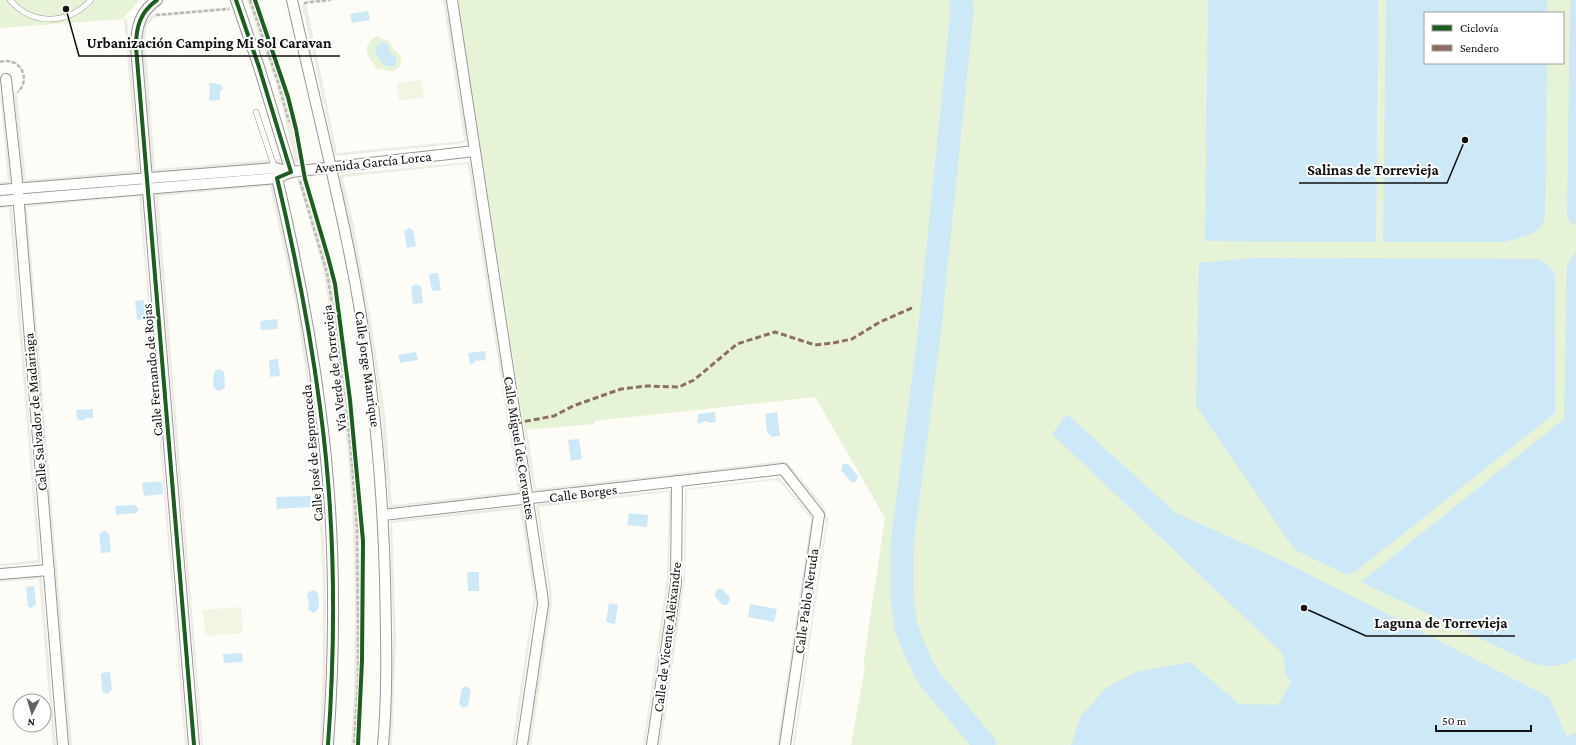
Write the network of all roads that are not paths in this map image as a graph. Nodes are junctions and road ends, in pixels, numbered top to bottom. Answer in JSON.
{"nodes":[{"id":1,"x":10,"y":0,"type":"edge"},
{"id":2,"x":91,"y":0,"type":"edge"},
{"id":3,"x":157,"y":0,"type":"edge"},
{"id":4,"x":292,"y":0,"type":"edge"},
{"id":5,"x":452,"y":0,"type":"edge"},
{"id":6,"x":233,"y":4,"type":"edge"},
{"id":7,"x":6,"y":79,"type":"dead end"},
{"id":8,"x":256,"y":112,"type":"dead end"},
{"id":9,"x":475,"y":151,"type":"junction"},
{"id":10,"x":331,"y":167,"type":"junction"},
{"id":11,"x":275,"y":168,"type":"junction"},
{"id":12,"x":291,"y":172,"type":"junction"},
{"id":13,"x":147,"y":178,"type":"junction"},
{"id":14,"x":278,"y":178,"type":"junction"},
{"id":15,"x":17,"y":188,"type":"junction"},
{"id":16,"x":148,"y":189,"type":"junction"},
{"id":17,"x":0,"y":190,"type":"edge"},
{"id":18,"x":18,"y":200,"type":"junction"},
{"id":19,"x":0,"y":201,"type":"edge"},
{"id":20,"x":783,"y":469,"type":"joint"},
{"id":21,"x":678,"y":481,"type":"junction"},
{"id":22,"x":528,"y":499,"type":"junction"},
{"id":23,"x":383,"y":515,"type":"junction"},
{"id":24,"x":49,"y":570,"type":"junction"},
{"id":25,"x":0,"y":574,"type":"edge"},
{"id":26,"x":63,"y":745,"type":"edge"},
{"id":27,"x":194,"y":745,"type":"edge"},
{"id":28,"x":328,"y":745,"type":"edge"},
{"id":29,"x":383,"y":745,"type":"edge"},
{"id":30,"x":522,"y":745,"type":"edge"},
{"id":31,"x":652,"y":745,"type":"edge"},
{"id":32,"x":785,"y":745,"type":"edge"}],
"edges":[{"from":1,"to":2,"type":"lane"},
{"from":3,"to":13,"type":"street","name":"Calle Fernando de Rojas"},
{"from":4,"to":10,"type":"street","name":"Calle Jorge Manrique"},
{"from":5,"to":9,"type":"street"},
{"from":6,"to":12,"type":"street"},
{"from":7,"to":15,"type":"street","name":"Calle Salvador de Madariaga"},
{"from":8,"to":11,"type":"lane"},
{"from":9,"to":10,"type":"street","name":"Avenida García Lorca"},
{"from":9,"to":22,"type":"street","name":"Calle Miguel de Cervantes"},
{"from":10,"to":12,"type":"street","name":"Avenida García Lorca"},
{"from":10,"to":23,"type":"street","name":"Calle Jorge Manrique"},
{"from":11,"to":12,"type":"street","name":"Avenida García Lorca"},
{"from":11,"to":13,"type":"street","name":"Avenida García Lorca"},
{"from":11,"to":14,"type":"lane"},
{"from":12,"to":14,"type":"street"},
{"from":13,"to":15,"type":"street","name":"Avenida García Lorca"},
{"from":13,"to":16,"type":"street","name":"Calle Fernando de Rojas"},
{"from":14,"to":16,"type":"street"},
{"from":14,"to":28,"type":"street","name":"Calle José de Espronceda"},
{"from":15,"to":17,"type":"street","name":"Avenida García Lorca"},
{"from":15,"to":18,"type":"street","name":"Calle Salvador de Madariaga"},
{"from":16,"to":18,"type":"street"},
{"from":16,"to":27,"type":"street","name":"Calle Fernando de Rojas"},
{"from":18,"to":19,"type":"street"},
{"from":18,"to":24,"type":"street","name":"Calle Salvador de Madariaga"},
{"from":20,"to":21,"type":"street","name":"Calle Borges"},
{"from":20,"to":32,"type":"street","name":"Calle Pablo Neruda"},
{"from":21,"to":22,"type":"street","name":"Calle Borges"},
{"from":21,"to":31,"type":"street","name":"Calle de Vicente Aleixandre"},
{"from":22,"to":23,"type":"street","name":"Calle Borges"},
{"from":22,"to":30,"type":"street","name":"Calle Miguel de Cervantes"},
{"from":23,"to":29,"type":"street","name":"Calle Jorge Manrique"},
{"from":24,"to":25,"type":"street"},
{"from":24,"to":26,"type":"street","name":"Calle Salvador de Madariaga"}]}
